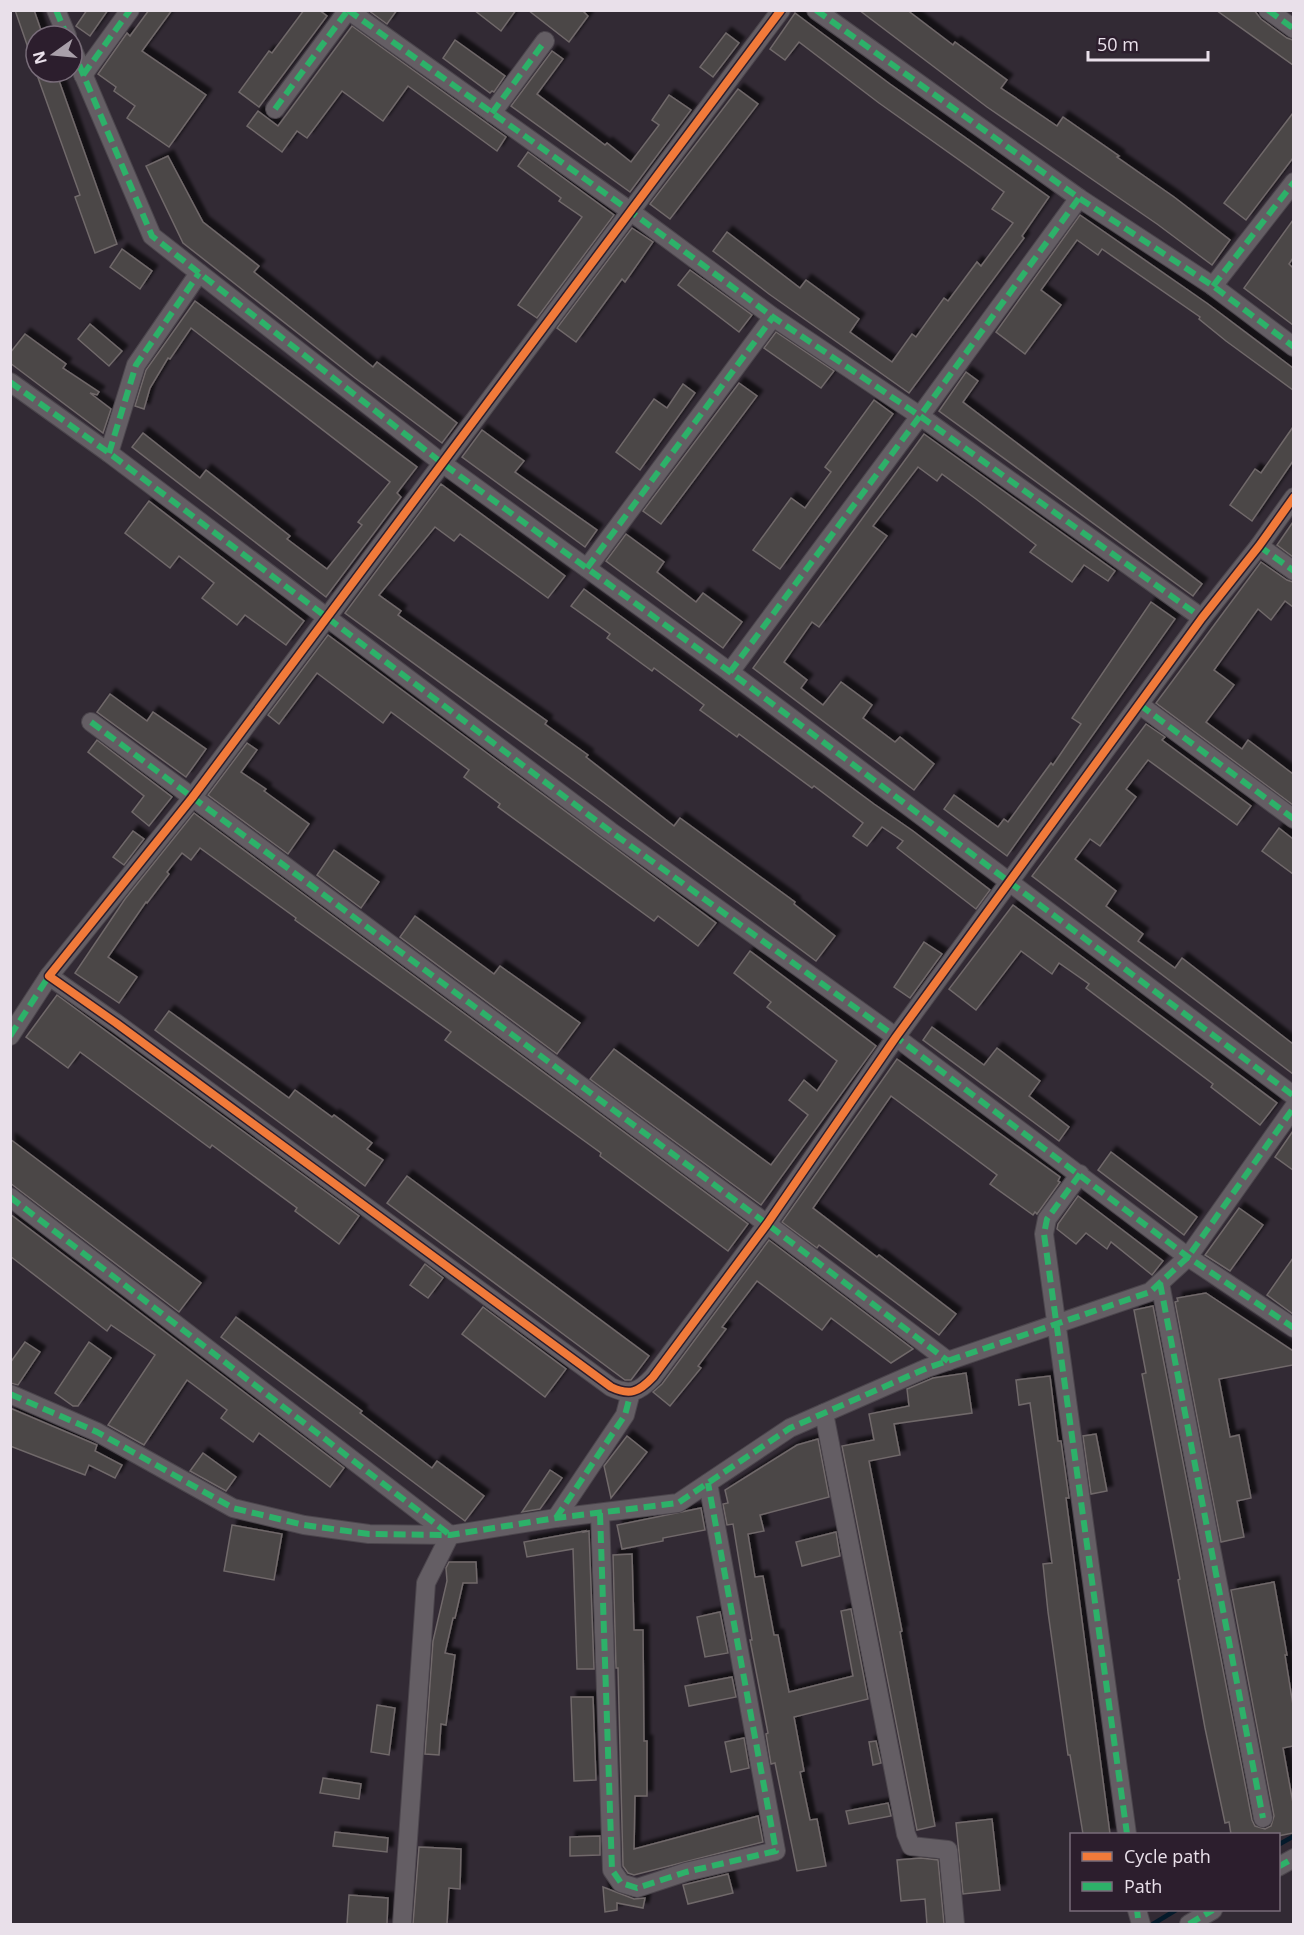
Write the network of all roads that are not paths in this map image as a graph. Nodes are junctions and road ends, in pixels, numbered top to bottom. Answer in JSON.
{"nodes":[{"id":1,"x":56,"y":10,"type":"edge"},
{"id":2,"x":130,"y":10,"type":"edge"},
{"id":3,"x":348,"y":10,"type":"edge"},
{"id":4,"x":781,"y":10,"type":"edge"},
{"id":5,"x":816,"y":10,"type":"edge"},
{"id":6,"x":1268,"y":10,"type":"edge"},
{"id":7,"x":62,"y":24,"type":"edge"},
{"id":8,"x":1293,"y":29,"type":"edge"},
{"id":9,"x":546,"y":40,"type":"dead end"},
{"id":10,"x":84,"y":74,"type":"edge"},
{"id":11,"x":84,"y":77,"type":"edge"},
{"id":12,"x":275,"y":109,"type":"dead end"},
{"id":13,"x":492,"y":112,"type":"junction"},
{"id":14,"x":1293,"y":182,"type":"edge"},
{"id":15,"x":1079,"y":198,"type":"junction"},
{"id":16,"x":630,"y":211,"type":"junction"},
{"id":17,"x":199,"y":273,"type":"junction"},
{"id":18,"x":1213,"y":286,"type":"junction"},
{"id":19,"x":773,"y":318,"type":"junction"},
{"id":20,"x":1293,"y":347,"type":"edge"},
{"id":21,"x":10,"y":382,"type":"edge"},
{"id":22,"x":920,"y":416,"type":"junction"},
{"id":23,"x":109,"y":453,"type":"junction"},
{"id":24,"x":441,"y":463,"type":"junction"},
{"id":25,"x":1293,"y":497,"type":"edge"},
{"id":26,"x":1259,"y":546,"type":"junction"},
{"id":27,"x":587,"y":568,"type":"junction"},
{"id":28,"x":1293,"y":571,"type":"edge"},
{"id":29,"x":326,"y":617,"type":"junction"},
{"id":30,"x":1202,"y":618,"type":"junction"},
{"id":31,"x":730,"y":672,"type":"junction"},
{"id":32,"x":1140,"y":705,"type":"junction"},
{"id":33,"x":91,"y":722,"type":"dead end"},
{"id":34,"x":192,"y":798,"type":"junction"},
{"id":35,"x":1293,"y":819,"type":"edge"},
{"id":36,"x":1009,"y":883,"type":"junction"},
{"id":37,"x":49,"y":976,"type":"junction"},
{"id":38,"x":10,"y":1036,"type":"edge"},
{"id":39,"x":896,"y":1037,"type":"junction"},
{"id":40,"x":1293,"y":1096,"type":"edge"},
{"id":41,"x":1293,"y":1107,"type":"edge"},
{"id":42,"x":1080,"y":1174,"type":"junction"},
{"id":43,"x":10,"y":1197,"type":"edge"},
{"id":44,"x":767,"y":1224,"type":"junction"},
{"id":45,"x":1188,"y":1257,"type":"junction"},
{"id":46,"x":1160,"y":1283,"type":"junction"},
{"id":47,"x":1056,"y":1324,"type":"junction"},
{"id":48,"x":1293,"y":1328,"type":"edge"},
{"id":49,"x":948,"y":1361,"type":"junction"},
{"id":50,"x":631,"y":1392,"type":"junction"},
{"id":51,"x":10,"y":1394,"type":"edge"},
{"id":52,"x":824,"y":1413,"type":"junction"},
{"id":53,"x":708,"y":1484,"type":"junction"},
{"id":54,"x":600,"y":1513,"type":"junction"},
{"id":55,"x":556,"y":1518,"type":"junction"},
{"id":56,"x":450,"y":1535,"type":"junction"},
{"id":57,"x":1263,"y":1818,"type":"dead end"},
{"id":58,"x":1127,"y":1833,"type":"edge"},
{"id":59,"x":1293,"y":1858,"type":"edge"},
{"id":60,"x":1280,"y":1867,"type":"edge"},
{"id":61,"x":1210,"y":1911,"type":"edge"},
{"id":62,"x":402,"y":1924,"type":"edge"},
{"id":63,"x":955,"y":1924,"type":"edge"},
{"id":64,"x":1189,"y":1924,"type":"edge"}],
"edges":[{"from":1,"to":7,"type":"street"},
{"from":2,"to":10,"type":"street"},
{"from":3,"to":12,"type":"street"},
{"from":3,"to":13,"type":"street"},
{"from":4,"to":16,"type":"street"},
{"from":5,"to":15,"type":"street"},
{"from":6,"to":8,"type":"street"},
{"from":9,"to":13,"type":"street"},
{"from":11,"to":17,"type":"street"},
{"from":13,"to":16,"type":"street"},
{"from":14,"to":18,"type":"street"},
{"from":15,"to":18,"type":"street"},
{"from":15,"to":22,"type":"street"},
{"from":16,"to":19,"type":"street"},
{"from":16,"to":24,"type":"street"},
{"from":17,"to":23,"type":"street"},
{"from":17,"to":24,"type":"street"},
{"from":18,"to":20,"type":"street"},
{"from":19,"to":22,"type":"street"},
{"from":19,"to":27,"type":"street"},
{"from":21,"to":23,"type":"street"},
{"from":22,"to":30,"type":"street"},
{"from":22,"to":31,"type":"street"},
{"from":23,"to":29,"type":"street"},
{"from":24,"to":27,"type":"street"},
{"from":24,"to":29,"type":"street"},
{"from":25,"to":26,"type":"street"},
{"from":26,"to":28,"type":"street"},
{"from":26,"to":30,"type":"street"},
{"from":27,"to":31,"type":"street"},
{"from":29,"to":34,"type":"street"},
{"from":29,"to":39,"type":"street"},
{"from":30,"to":32,"type":"street"},
{"from":31,"to":36,"type":"street"},
{"from":32,"to":35,"type":"street"},
{"from":32,"to":36,"type":"street"},
{"from":33,"to":34,"type":"street"},
{"from":34,"to":37,"type":"street"},
{"from":34,"to":44,"type":"street"},
{"from":36,"to":39,"type":"street"},
{"from":36,"to":40,"type":"street"},
{"from":37,"to":38,"type":"street"},
{"from":37,"to":50,"type":"street"},
{"from":39,"to":42,"type":"street"},
{"from":39,"to":44,"type":"street"},
{"from":41,"to":45,"type":"street"},
{"from":42,"to":45,"type":"street"},
{"from":42,"to":47,"type":"street"},
{"from":43,"to":56,"type":"street"},
{"from":44,"to":49,"type":"street"},
{"from":44,"to":50,"type":"street"},
{"from":45,"to":46,"type":"street"},
{"from":45,"to":48,"type":"street"},
{"from":46,"to":47,"type":"street"},
{"from":46,"to":57,"type":"street"},
{"from":47,"to":49,"type":"street"},
{"from":47,"to":58,"type":"street"},
{"from":49,"to":52,"type":"street"},
{"from":50,"to":55,"type":"street"},
{"from":51,"to":56,"type":"street"},
{"from":52,"to":53,"type":"street"},
{"from":52,"to":63,"type":"street"},
{"from":53,"to":54,"type":"street"},
{"from":53,"to":54,"type":"street"},
{"from":54,"to":55,"type":"street"},
{"from":55,"to":56,"type":"street"},
{"from":56,"to":62,"type":"street"},
{"from":59,"to":60,"type":"street"},
{"from":61,"to":64,"type":"street"}]}
